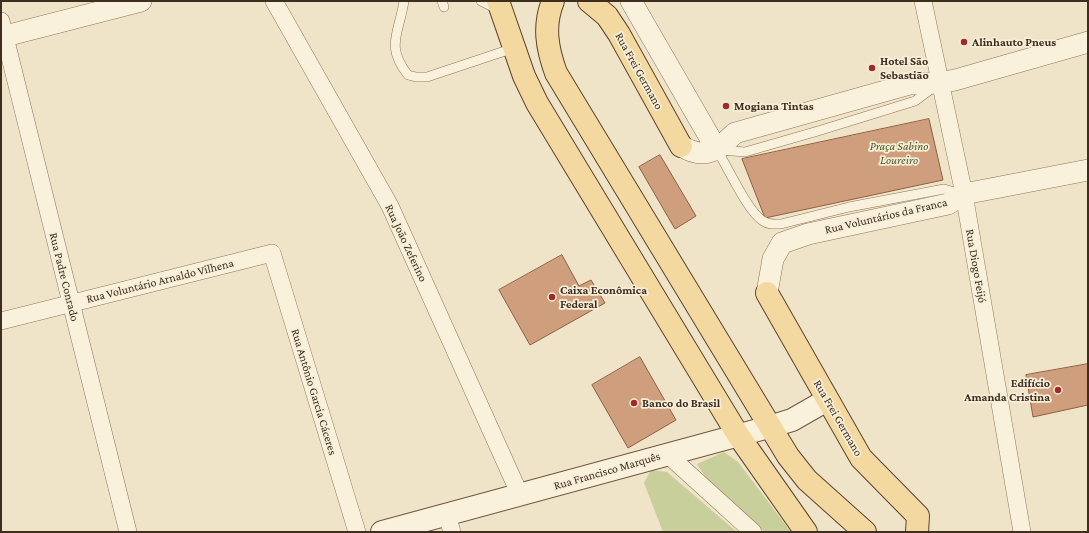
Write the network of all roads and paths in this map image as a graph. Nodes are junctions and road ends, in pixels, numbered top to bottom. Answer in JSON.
{"nodes":[{"id":1,"x":141,"y":1,"type":"edge"},
{"id":2,"x":274,"y":1,"type":"edge"},
{"id":3,"x":404,"y":1,"type":"edge"},
{"id":4,"x":481,"y":1,"type":"edge"},
{"id":5,"x":553,"y":1,"type":"edge"},
{"id":6,"x":589,"y":1,"type":"edge"},
{"id":7,"x":631,"y":1,"type":"edge"},
{"id":8,"x":923,"y":1,"type":"edge"},
{"id":9,"x":500,"y":6,"type":"edge"},
{"id":10,"x":2,"y":31,"type":"edge"},
{"id":11,"x":1088,"y":42,"type":"edge"},
{"id":12,"x":514,"y":48,"type":"junction"},
{"id":13,"x":939,"y":83,"type":"junction"},
{"id":14,"x":681,"y":146,"type":"joint"},
{"id":15,"x":717,"y":150,"type":"junction"},
{"id":16,"x":1088,"y":170,"type":"edge"},
{"id":17,"x":964,"y":194,"type":"junction"},
{"id":18,"x":793,"y":221,"type":"junction"},
{"id":19,"x":782,"y":243,"type":"junction"},
{"id":20,"x":272,"y":253,"type":"joint"},
{"id":21,"x":767,"y":293,"type":"joint"},
{"id":22,"x":70,"y":304,"type":"junction"},
{"id":23,"x":1,"y":321,"type":"edge"},
{"id":24,"x":827,"y":400,"type":"junction"},
{"id":25,"x":769,"y":427,"type":"junction"},
{"id":26,"x":738,"y":435,"type":"junction"},
{"id":27,"x":667,"y":454,"type":"junction"},
{"id":28,"x":520,"y":495,"type":"junction"},
{"id":29,"x":449,"y":524,"type":"edge"},
{"id":30,"x":128,"y":532,"type":"edge"},
{"id":31,"x":357,"y":532,"type":"edge"},
{"id":32,"x":382,"y":532,"type":"edge"},
{"id":33,"x":753,"y":532,"type":"edge"},
{"id":34,"x":806,"y":532,"type":"edge"},
{"id":35,"x":865,"y":532,"type":"edge"},
{"id":36,"x":917,"y":532,"type":"edge"},
{"id":37,"x":1022,"y":532,"type":"edge"}],
"edges":[{"from":1,"to":10,"type":"street"},
{"from":2,"to":28,"type":"street","name":"Rua João Zeferino"},
{"from":3,"to":12,"type":"lane"},
{"from":4,"to":9,"type":"lane"},
{"from":5,"to":25,"type":"main road"},
{"from":6,"to":14,"type":"main road","name":"Rua Frei Germano"},
{"from":7,"to":15,"type":"street"},
{"from":8,"to":13,"type":"street","name":"Rua Diogo Feijó"},
{"from":9,"to":12,"type":"main road"},
{"from":10,"to":22,"type":"street","name":"Rua Padre Conrado"},
{"from":11,"to":13,"type":"street"},
{"from":12,"to":26,"type":"main road"},
{"from":13,"to":15,"type":"street"},
{"from":13,"to":17,"type":"street","name":"Rua Diogo Feijó"},
{"from":14,"to":15,"type":"street"},
{"from":15,"to":18,"type":"lane"},
{"from":16,"to":17,"type":"street","name":"Rua Voluntários da Franca"},
{"from":17,"to":18,"type":"lane"},
{"from":17,"to":19,"type":"street","name":"Rua Voluntários da Franca"},
{"from":17,"to":37,"type":"street","name":"Rua Diogo Feijó"},
{"from":18,"to":19,"type":"lane"},
{"from":19,"to":21,"type":"street"},
{"from":20,"to":22,"type":"street","name":"Rua Voluntário Arnaldo Vilhena"},
{"from":20,"to":31,"type":"street","name":"Rua Antônio Garcia Cáceres"},
{"from":21,"to":24,"type":"main road","name":"Rua Frei Germano"},
{"from":22,"to":23,"type":"street","name":"Rua Voluntário Arnaldo Vilhena"},
{"from":22,"to":30,"type":"street","name":"Rua Padre Conrado"},
{"from":24,"to":25,"type":"main road","name":"Rua Francisco Marquês"},
{"from":24,"to":36,"type":"main road","name":"Rua Frei Germano"},
{"from":25,"to":26,"type":"main road","name":"Rua Francisco Marquês"},
{"from":25,"to":35,"type":"main road"},
{"from":26,"to":27,"type":"main road","name":"Rua Francisco Marquês"},
{"from":26,"to":34,"type":"main road"},
{"from":27,"to":28,"type":"main road","name":"Rua Francisco Marquês"},
{"from":27,"to":33,"type":"street"},
{"from":28,"to":29,"type":"main road","name":"Rua Francisco Marquês"},
{"from":29,"to":32,"type":"main road","name":"Rua Francisco Marquês"}]}
